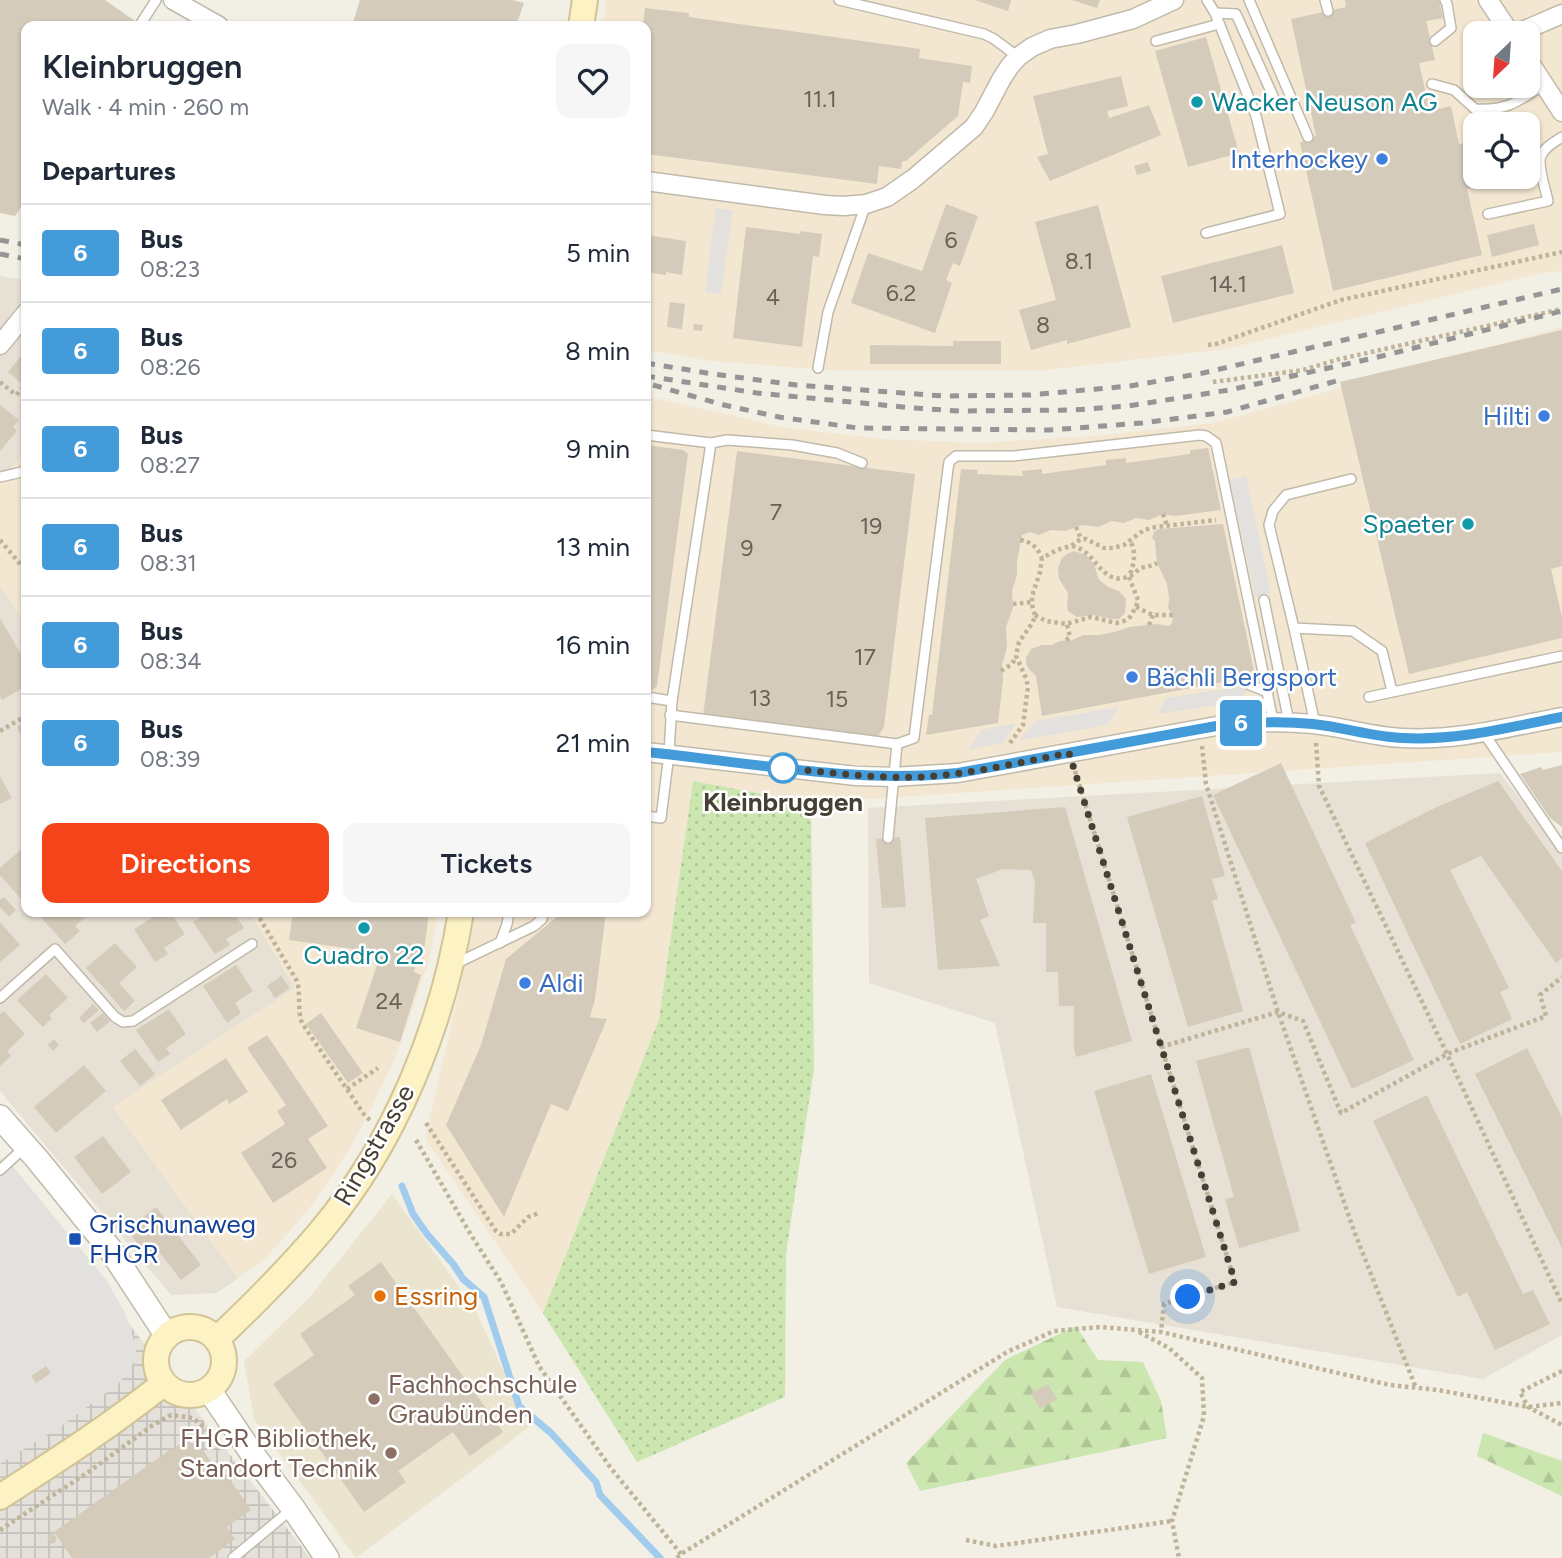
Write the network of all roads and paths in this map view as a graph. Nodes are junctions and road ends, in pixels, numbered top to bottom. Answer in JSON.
{"nodes":[{"id":1,"x":156,"y":0,"type":"edge"},
{"id":2,"x":173,"y":0,"type":"edge"},
{"id":3,"x":585,"y":0,"type":"edge"},
{"id":4,"x":839,"y":0,"type":"edge"},
{"id":5,"x":1174,"y":0,"type":"edge"},
{"id":6,"x":1207,"y":0,"type":"edge"},
{"id":7,"x":1251,"y":0,"type":"edge"},
{"id":8,"x":1325,"y":0,"type":"edge"},
{"id":9,"x":1445,"y":0,"type":"edge"},
{"id":10,"x":1488,"y":0,"type":"edge"},
{"id":11,"x":1328,"y":11,"type":"dead end"},
{"id":12,"x":1214,"y":13,"type":"junction"},
{"id":13,"x":1236,"y":14,"type":"junction"},
{"id":14,"x":1562,"y":14,"type":"edge"},
{"id":15,"x":143,"y":21,"type":"edge"},
{"id":16,"x":210,"y":21,"type":"edge"},
{"id":17,"x":582,"y":21,"type":"edge"},
{"id":18,"x":1502,"y":21,"type":"edge"},
{"id":19,"x":1219,"y":24,"type":"junction"},
{"id":20,"x":1540,"y":24,"type":"edge"},
{"id":21,"x":1156,"y":41,"type":"dead end"},
{"id":22,"x":1435,"y":41,"type":"dead end"},
{"id":23,"x":1018,"y":57,"type":"junction"},
{"id":24,"x":1540,"y":78,"type":"edge"},
{"id":25,"x":1432,"y":84,"type":"dead end"},
{"id":26,"x":1544,"y":84,"type":"junction"},
{"id":27,"x":1273,"y":96,"type":"dead end"},
{"id":28,"x":1562,"y":112,"type":"edge"},
{"id":29,"x":1308,"y":137,"type":"dead end"},
{"id":30,"x":1562,"y":137,"type":"edge"},
{"id":31,"x":651,"y":182,"type":"edge"},
{"id":32,"x":866,"y":204,"type":"junction"},
{"id":33,"x":1488,"y":214,"type":"dead end"},
{"id":34,"x":1206,"y":233,"type":"dead end"},
{"id":35,"x":1562,"y":252,"type":"edge"},
{"id":36,"x":1562,"y":309,"type":"edge"},
{"id":37,"x":21,"y":319,"type":"edge"},
{"id":38,"x":0,"y":345,"type":"edge"},
{"id":39,"x":1208,"y":345,"type":"dead end"},
{"id":40,"x":818,"y":368,"type":"dead end"},
{"id":41,"x":0,"y":382,"type":"edge"},
{"id":42,"x":1213,"y":382,"type":"dead end"},
{"id":43,"x":21,"y":390,"type":"edge"},
{"id":44,"x":651,"y":436,"type":"edge"},
{"id":45,"x":710,"y":443,"type":"junction"},
{"id":46,"x":862,"y":463,"type":"dead end"},
{"id":47,"x":21,"y":472,"type":"edge"},
{"id":48,"x":0,"y":477,"type":"edge"},
{"id":49,"x":1351,"y":479,"type":"dead end"},
{"id":50,"x":1163,"y":514,"type":"dead end"},
{"id":51,"x":1231,"y":518,"type":"junction"},
{"id":52,"x":1167,"y":526,"type":"junction"},
{"id":53,"x":1076,"y":527,"type":"dead end"},
{"id":54,"x":1081,"y":539,"type":"junction"},
{"id":55,"x":0,"y":540,"type":"edge"},
{"id":56,"x":1020,"y":540,"type":"dead end"},
{"id":57,"x":1130,"y":540,"type":"junction"},
{"id":58,"x":1071,"y":546,"type":"junction"},
{"id":59,"x":1042,"y":558,"type":"junction"},
{"id":60,"x":1157,"y":563,"type":"dead end"},
{"id":61,"x":21,"y":565,"type":"edge"},
{"id":62,"x":1129,"y":577,"type":"junction"},
{"id":63,"x":1264,"y":600,"type":"dead end"},
{"id":64,"x":1032,"y":602,"type":"junction"},
{"id":65,"x":1013,"y":604,"type":"dead end"},
{"id":66,"x":1136,"y":607,"type":"junction"},
{"id":67,"x":1035,"y":615,"type":"junction"},
{"id":68,"x":1153,"y":615,"type":"junction"},
{"id":69,"x":1173,"y":615,"type":"dead end"},
{"id":70,"x":1068,"y":624,"type":"junction"},
{"id":71,"x":1149,"y":625,"type":"dead end"},
{"id":72,"x":1294,"y":628,"type":"junction"},
{"id":73,"x":1066,"y":640,"type":"dead end"},
{"id":74,"x":1016,"y":656,"type":"junction"},
{"id":75,"x":1562,"y":656,"type":"edge"},
{"id":76,"x":1001,"y":671,"type":"dead end"},
{"id":77,"x":1250,"y":685,"type":"dead end"},
{"id":78,"x":1392,"y":691,"type":"junction"},
{"id":79,"x":1268,"y":692,"type":"junction"},
{"id":80,"x":1369,"y":697,"type":"dead end"},
{"id":81,"x":651,"y":698,"type":"edge"},
{"id":82,"x":672,"y":701,"type":"junction"},
{"id":83,"x":670,"y":715,"type":"junction"},
{"id":84,"x":1562,"y":717,"type":"edge"},
{"id":85,"x":21,"y":719,"type":"edge"},
{"id":86,"x":1281,"y":722,"type":"junction"},
{"id":87,"x":1315,"y":724,"type":"junction"},
{"id":88,"x":1200,"y":729,"type":"junction"},
{"id":89,"x":0,"y":731,"type":"edge"},
{"id":90,"x":1483,"y":732,"type":"junction"},
{"id":91,"x":897,"y":744,"type":"junction"},
{"id":92,"x":1005,"y":750,"type":"dead end"},
{"id":93,"x":651,"y":752,"type":"edge"},
{"id":94,"x":1069,"y":753,"type":"junction"},
{"id":95,"x":669,"y":754,"type":"junction"},
{"id":96,"x":893,"y":777,"type":"junction"},
{"id":97,"x":651,"y":817,"type":"edge"},
{"id":98,"x":887,"y":838,"type":"dead end"},
{"id":99,"x":1562,"y":848,"type":"edge"},
{"id":100,"x":259,"y":917,"type":"edge"},
{"id":101,"x":460,"y":917,"type":"edge"},
{"id":102,"x":508,"y":917,"type":"edge"},
{"id":103,"x":543,"y":917,"type":"edge"},
{"id":104,"x":500,"y":943,"type":"junction"},
{"id":105,"x":252,"y":944,"type":"dead end"},
{"id":106,"x":450,"y":967,"type":"junction"},
{"id":107,"x":1562,"y":977,"type":"edge"},
{"id":108,"x":0,"y":998,"type":"edge"},
{"id":109,"x":1278,"y":1012,"type":"junction"},
{"id":110,"x":1161,"y":1047,"type":"junction"},
{"id":111,"x":1447,"y":1054,"type":"junction"},
{"id":112,"x":378,"y":1068,"type":"dead end"},
{"id":113,"x":347,"y":1089,"type":"junction"},
{"id":114,"x":0,"y":1117,"type":"edge"},
{"id":115,"x":370,"y":1120,"type":"dead end"},
{"id":116,"x":426,"y":1124,"type":"dead end"},
{"id":117,"x":416,"y":1140,"type":"dead end"},
{"id":118,"x":26,"y":1146,"type":"junction"},
{"id":119,"x":0,"y":1170,"type":"edge"},
{"id":120,"x":539,"y":1213,"type":"dead end"},
{"id":121,"x":1562,"y":1304,"type":"edge"},
{"id":122,"x":1135,"y":1330,"type":"junction"},
{"id":123,"x":1161,"y":1332,"type":"junction"},
{"id":124,"x":167,"y":1336,"type":"junction"},
{"id":125,"x":217,"y":1339,"type":"junction"},
{"id":126,"x":1562,"y":1371,"type":"edge"},
{"id":127,"x":163,"y":1384,"type":"junction"},
{"id":128,"x":1416,"y":1388,"type":"junction"},
{"id":129,"x":209,"y":1390,"type":"junction"},
{"id":130,"x":1562,"y":1403,"type":"edge"},
{"id":131,"x":1528,"y":1407,"type":"junction"},
{"id":132,"x":1562,"y":1425,"type":"edge"},
{"id":133,"x":210,"y":1433,"type":"dead end"},
{"id":134,"x":0,"y":1497,"type":"edge"},
{"id":135,"x":293,"y":1508,"type":"junction"},
{"id":136,"x":1172,"y":1521,"type":"junction"},
{"id":137,"x":0,"y":1530,"type":"edge"},
{"id":138,"x":966,"y":1540,"type":"dead end"},
{"id":139,"x":679,"y":1556,"type":"edge"},
{"id":140,"x":233,"y":1558,"type":"edge"},
{"id":141,"x":327,"y":1558,"type":"edge"},
{"id":142,"x":1179,"y":1558,"type":"edge"}],
"edges":[{"from":1,"to":15,"type":"lane"},
{"from":2,"to":16,"type":"street"},
{"from":3,"to":17,"type":"main road"},
{"from":4,"to":23,"type":"lane"},
{"from":5,"to":23,"type":"street"},
{"from":6,"to":12,"type":"lane"},
{"from":7,"to":13,"type":"lane"},
{"from":7,"to":29,"type":"lane"},
{"from":8,"to":11,"type":"lane"},
{"from":9,"to":22,"type":"lane"},
{"from":10,"to":18,"type":"street"},
{"from":12,"to":13,"type":"lane"},
{"from":12,"to":19,"type":"lane"},
{"from":13,"to":27,"type":"lane"},
{"from":14,"to":20,"type":"street"},
{"from":19,"to":21,"type":"lane"},
{"from":19,"to":34,"type":"lane"},
{"from":23,"to":32,"type":"street"},
{"from":24,"to":26,"type":"street"},
{"from":25,"to":26,"type":"lane"},
{"from":26,"to":28,"type":"street"},
{"from":30,"to":33,"type":"lane"},
{"from":31,"to":32,"type":"street"},
{"from":32,"to":40,"type":"lane"},
{"from":35,"to":39,"type":"path"},
{"from":36,"to":42,"type":"path"},
{"from":37,"to":38,"type":"street"},
{"from":41,"to":43,"type":"path"},
{"from":44,"to":45,"type":"lane"},
{"from":45,"to":46,"type":"lane"},
{"from":45,"to":82,"type":"lane"},
{"from":47,"to":48,"type":"lane"},
{"from":49,"to":72,"type":"lane"},
{"from":50,"to":52,"type":"path"},
{"from":51,"to":52,"type":"path"},
{"from":51,"to":79,"type":"lane"},
{"from":51,"to":91,"type":"lane"},
{"from":52,"to":57,"type":"path"},
{"from":53,"to":54,"type":"path"},
{"from":54,"to":57,"type":"path"},
{"from":54,"to":58,"type":"path"},
{"from":55,"to":61,"type":"path"},
{"from":56,"to":59,"type":"path"},
{"from":57,"to":62,"type":"path"},
{"from":58,"to":59,"type":"path"},
{"from":58,"to":62,"type":"path"},
{"from":59,"to":64,"type":"path"},
{"from":60,"to":62,"type":"path"},
{"from":62,"to":66,"type":"path"},
{"from":63,"to":86,"type":"lane"},
{"from":64,"to":65,"type":"path"},
{"from":64,"to":67,"type":"path"},
{"from":66,"to":68,"type":"path"},
{"from":66,"to":70,"type":"path"},
{"from":67,"to":70,"type":"path"},
{"from":67,"to":74,"type":"path"},
{"from":68,"to":69,"type":"path"},
{"from":68,"to":71,"type":"path"},
{"from":70,"to":73,"type":"path"},
{"from":72,"to":78,"type":"lane"},
{"from":72,"to":87,"type":"lane"},
{"from":74,"to":76,"type":"path"},
{"from":74,"to":92,"type":"path"},
{"from":75,"to":78,"type":"lane"},
{"from":77,"to":79,"type":"lane"},
{"from":78,"to":80,"type":"lane"},
{"from":79,"to":86,"type":"lane"},
{"from":81,"to":82,"type":"lane"},
{"from":82,"to":83,"type":"lane"},
{"from":83,"to":91,"type":"lane"},
{"from":83,"to":95,"type":"lane"},
{"from":84,"to":90,"type":"street"},
{"from":85,"to":89,"type":"path"},
{"from":86,"to":87,"type":"street"},
{"from":86,"to":88,"type":"street"},
{"from":87,"to":90,"type":"street"},
{"from":87,"to":111,"type":"path"},
{"from":88,"to":94,"type":"street"},
{"from":88,"to":109,"type":"path"},
{"from":90,"to":99,"type":"lane"},
{"from":91,"to":96,"type":"lane"},
{"from":93,"to":95,"type":"street"},
{"from":94,"to":96,"type":"street"},
{"from":94,"to":110,"type":"path"},
{"from":95,"to":96,"type":"street"},
{"from":95,"to":97,"type":"lane"},
{"from":96,"to":98,"type":"lane"},
{"from":100,"to":113,"type":"path"},
{"from":101,"to":106,"type":"main road","name":"Ringstrasse"},
{"from":102,"to":104,"type":"lane"},
{"from":103,"to":104,"type":"lane"},
{"from":104,"to":106,"type":"lane"},
{"from":105,"to":108,"type":"lane"},
{"from":106,"to":125,"type":"main road","name":"Ringstrasse"},
{"from":107,"to":111,"type":"path"},
{"from":109,"to":110,"type":"path"},
{"from":109,"to":111,"type":"path"},
{"from":109,"to":128,"type":"path"},
{"from":110,"to":123,"type":"path"},
{"from":111,"to":121,"type":"path"},
{"from":112,"to":113,"type":"path"},
{"from":113,"to":115,"type":"path"},
{"from":114,"to":118,"type":"street"},
{"from":116,"to":120,"type":"path"},
{"from":117,"to":139,"type":"path"},
{"from":118,"to":119,"type":"lane"},
{"from":118,"to":124,"type":"street"},
{"from":122,"to":123,"type":"path"},
{"from":122,"to":136,"type":"path"},
{"from":122,"to":139,"type":"path"},
{"from":123,"to":128,"type":"path"},
{"from":124,"to":125,"type":"main road"},
{"from":124,"to":127,"type":"main road"},
{"from":125,"to":129,"type":"main road"},
{"from":126,"to":131,"type":"path"},
{"from":127,"to":129,"type":"main road"},
{"from":127,"to":134,"type":"main road"},
{"from":128,"to":131,"type":"path"},
{"from":129,"to":135,"type":"street"},
{"from":130,"to":131,"type":"path"},
{"from":131,"to":132,"type":"path"},
{"from":133,"to":137,"type":"path"},
{"from":135,"to":140,"type":"lane"},
{"from":135,"to":141,"type":"street"},
{"from":136,"to":138,"type":"path"},
{"from":136,"to":142,"type":"path"}]}
